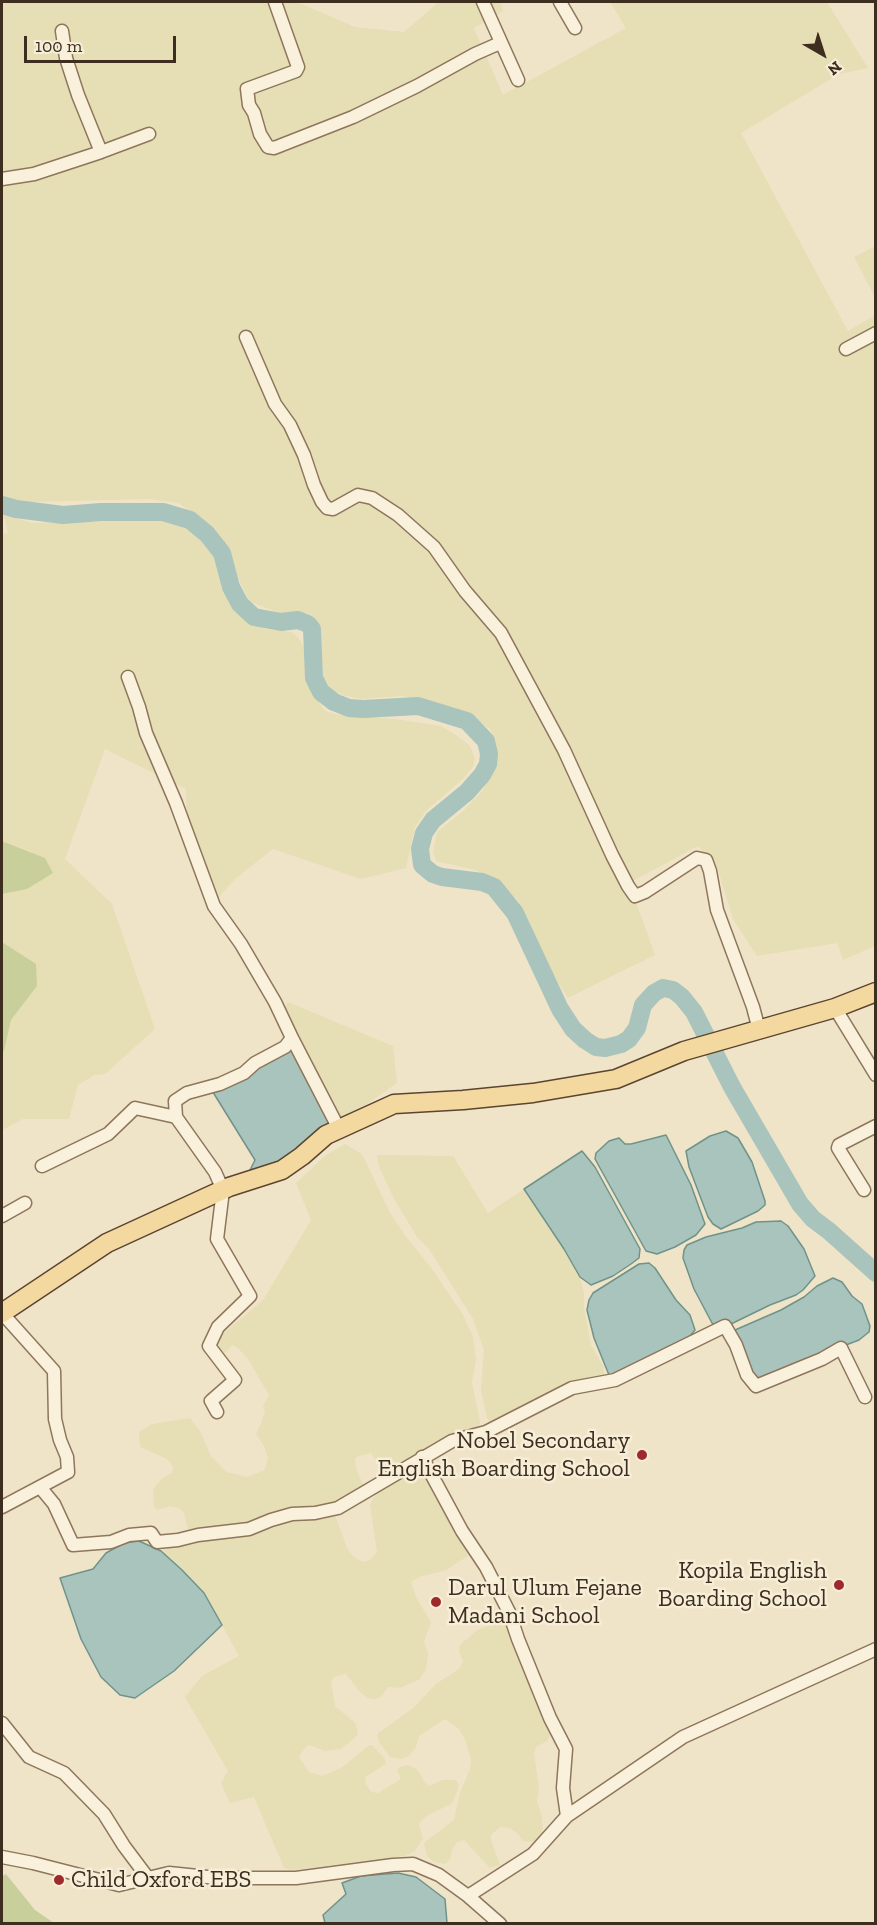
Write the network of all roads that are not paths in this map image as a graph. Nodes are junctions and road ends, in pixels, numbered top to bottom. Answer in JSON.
{"nodes":[{"id":1,"x":275,"y":2,"type":"edge"},
{"id":2,"x":483,"y":2,"type":"edge"},
{"id":3,"x":560,"y":2,"type":"edge"},
{"id":4,"x":574,"y":28,"type":"dead end"},
{"id":5,"x":62,"y":31,"type":"dead end"},
{"id":6,"x":500,"y":43,"type":"junction"},
{"id":7,"x":518,"y":80,"type":"dead end"},
{"id":8,"x":149,"y":134,"type":"dead end"},
{"id":9,"x":101,"y":152,"type":"junction"},
{"id":10,"x":2,"y":179,"type":"edge"},
{"id":11,"x":876,"y":333,"type":"edge"},
{"id":12,"x":246,"y":337,"type":"dead end"},
{"id":13,"x":846,"y":349,"type":"dead end"},
{"id":14,"x":128,"y":677,"type":"dead end"},
{"id":15,"x":876,"y":992,"type":"edge"},
{"id":16,"x":835,"y":1008,"type":"junction"},
{"id":17,"x":759,"y":1030,"type":"junction"},
{"id":18,"x":292,"y":1038,"type":"junction"},
{"id":19,"x":876,"y":1075,"type":"edge"},
{"id":20,"x":176,"y":1118,"type":"junction"},
{"id":21,"x":876,"y":1126,"type":"edge"},
{"id":22,"x":339,"y":1129,"type":"junction"},
{"id":23,"x":42,"y":1166,"type":"dead end"},
{"id":24,"x":223,"y":1190,"type":"junction"},
{"id":25,"x":864,"y":1190,"type":"dead end"},
{"id":26,"x":25,"y":1203,"type":"dead end"},
{"id":27,"x":2,"y":1216,"type":"edge"},
{"id":28,"x":2,"y":1313,"type":"edge"},
{"id":29,"x":865,"y":1397,"type":"dead end"},
{"id":30,"x":217,"y":1412,"type":"dead end"},
{"id":31,"x":422,"y":1457,"type":"junction"},
{"id":32,"x":40,"y":1487,"type":"junction"},
{"id":33,"x":2,"y":1507,"type":"edge"},
{"id":34,"x":876,"y":1649,"type":"edge"},
{"id":35,"x":2,"y":1723,"type":"edge"},
{"id":36,"x":567,"y":1816,"type":"junction"},
{"id":37,"x":2,"y":1857,"type":"edge"},
{"id":38,"x":148,"y":1878,"type":"junction"},
{"id":39,"x":468,"y":1896,"type":"junction"},
{"id":40,"x":500,"y":1923,"type":"edge"}],
"edges":[{"from":1,"to":6,"type":"street"},
{"from":2,"to":6,"type":"street"},
{"from":3,"to":4,"type":"street"},
{"from":5,"to":9,"type":"street"},
{"from":6,"to":7,"type":"street"},
{"from":8,"to":9,"type":"street"},
{"from":9,"to":10,"type":"street"},
{"from":11,"to":13,"type":"street"},
{"from":12,"to":17,"type":"street"},
{"from":14,"to":18,"type":"street"},
{"from":15,"to":16,"type":"main road"},
{"from":16,"to":17,"type":"main road"},
{"from":16,"to":19,"type":"street"},
{"from":17,"to":22,"type":"main road"},
{"from":18,"to":20,"type":"street"},
{"from":18,"to":22,"type":"street"},
{"from":20,"to":23,"type":"street"},
{"from":20,"to":24,"type":"street"},
{"from":21,"to":25,"type":"street"},
{"from":22,"to":24,"type":"main road"},
{"from":24,"to":28,"type":"main road"},
{"from":24,"to":30,"type":"street"},
{"from":26,"to":27,"type":"street"},
{"from":28,"to":32,"type":"street"},
{"from":29,"to":31,"type":"street"},
{"from":31,"to":32,"type":"street"},
{"from":31,"to":36,"type":"street"},
{"from":32,"to":33,"type":"street"},
{"from":34,"to":36,"type":"street"},
{"from":35,"to":38,"type":"street"},
{"from":36,"to":39,"type":"street"},
{"from":37,"to":38,"type":"street"},
{"from":38,"to":39,"type":"street"},
{"from":39,"to":40,"type":"street"}]}
